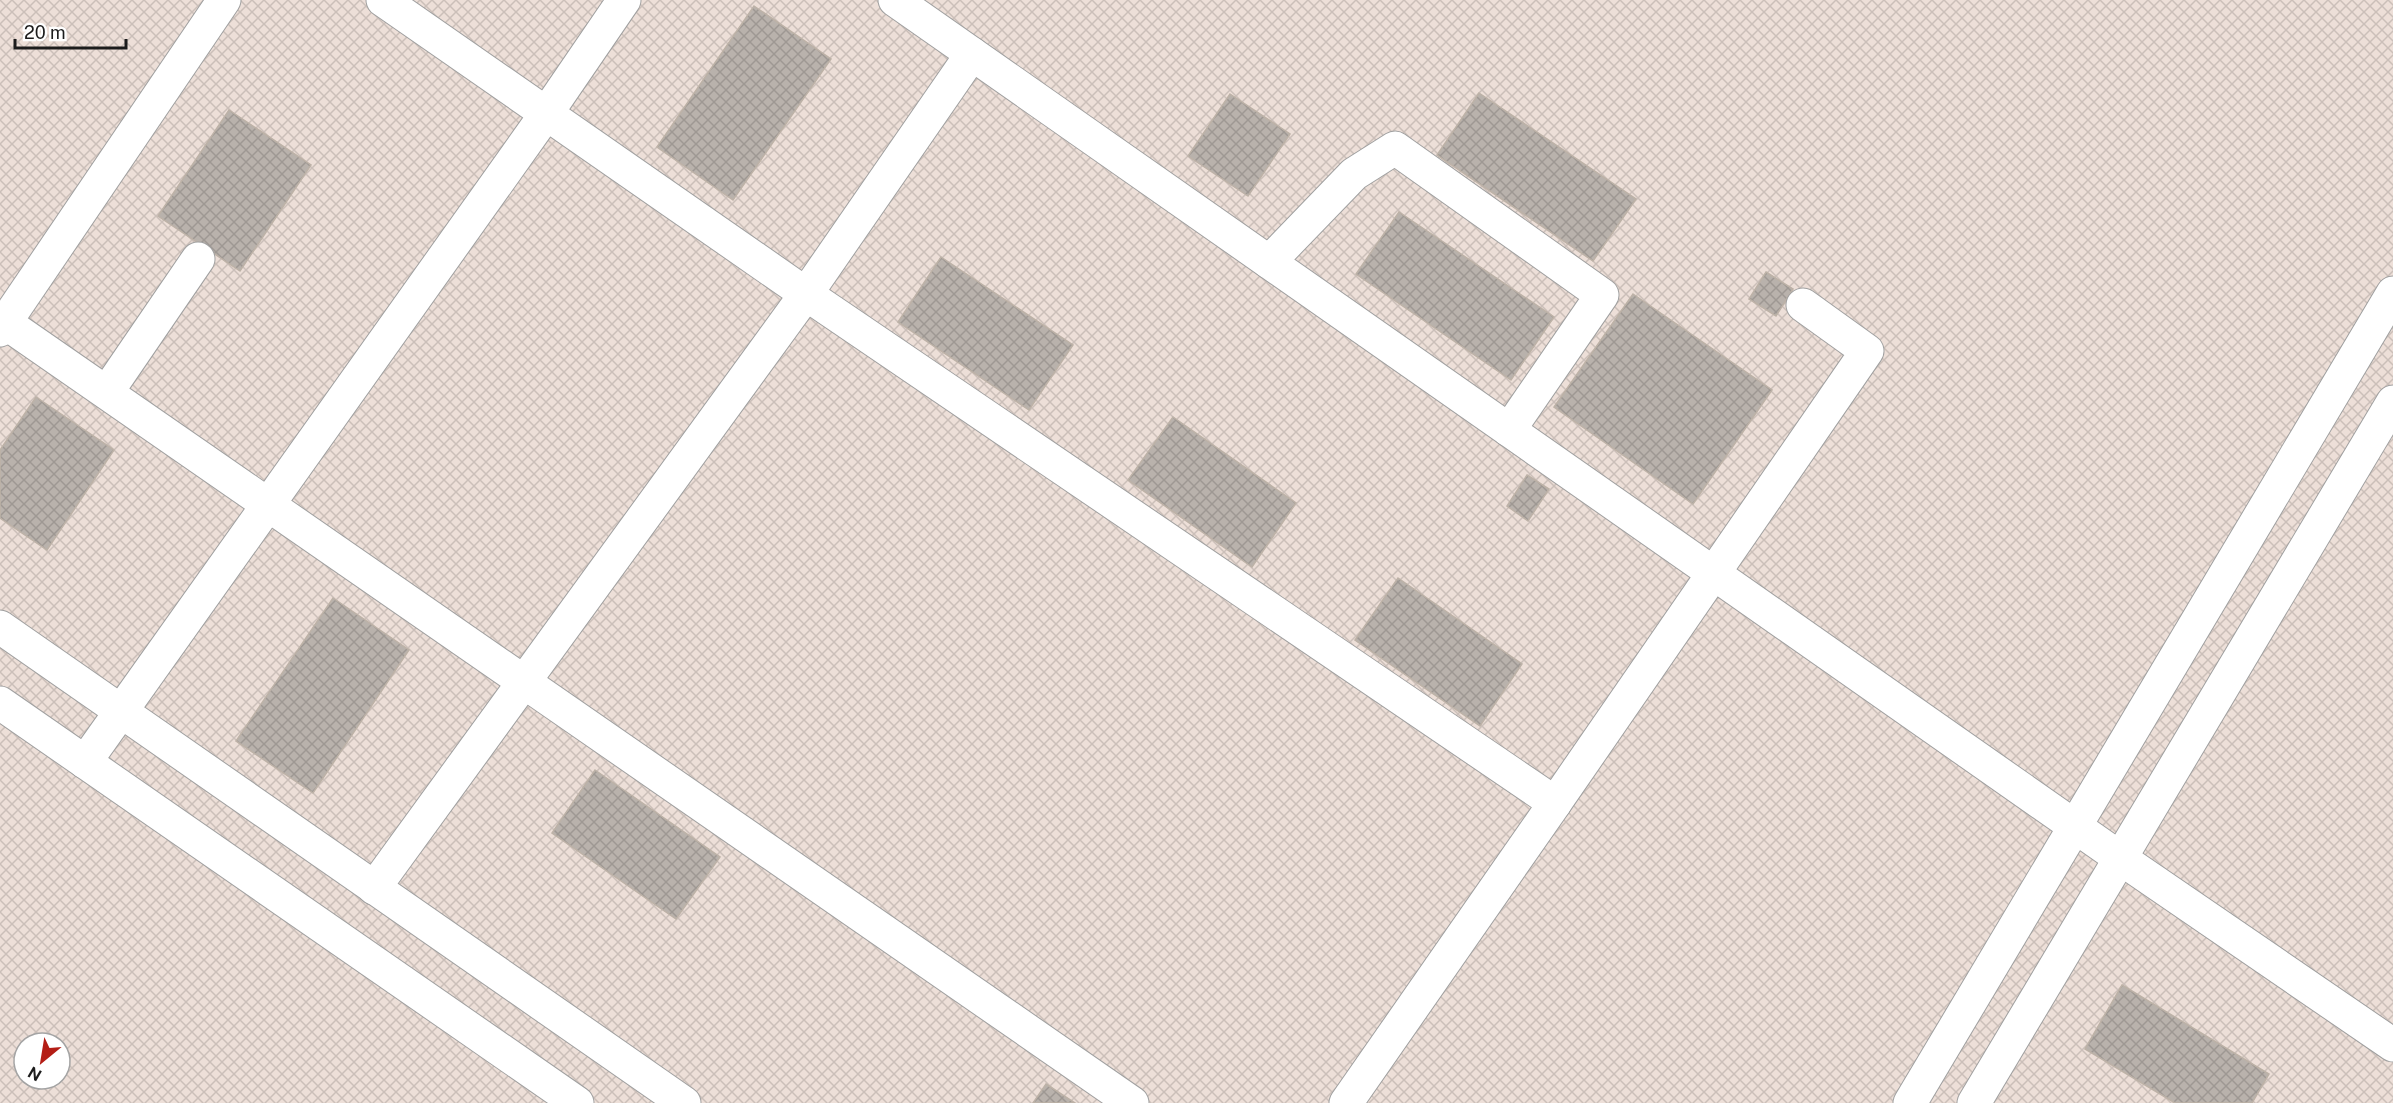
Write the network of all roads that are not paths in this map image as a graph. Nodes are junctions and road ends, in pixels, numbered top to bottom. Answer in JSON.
{"nodes":[{"id":1,"x":224,"y":0,"type":"edge"},
{"id":2,"x":382,"y":0,"type":"edge"},
{"id":3,"x":624,"y":0,"type":"edge"},
{"id":4,"x":895,"y":0,"type":"edge"},
{"id":5,"x":972,"y":54,"type":"junction"},
{"id":6,"x":546,"y":114,"type":"junction"},
{"id":7,"x":198,"y":259,"type":"dead end"},
{"id":8,"x":1269,"y":262,"type":"junction"},
{"id":9,"x":2393,"y":293,"type":"edge"},
{"id":10,"x":806,"y":294,"type":"junction"},
{"id":11,"x":1803,"y":305,"type":"dead end"},
{"id":12,"x":2,"y":323,"type":"edge"},
{"id":13,"x":107,"y":392,"type":"junction"},
{"id":14,"x":2393,"y":402,"type":"edge"},
{"id":15,"x":1509,"y":430,"type":"junction"},
{"id":16,"x":268,"y":504,"type":"junction"},
{"id":17,"x":1714,"y":573,"type":"junction"},
{"id":18,"x":0,"y":627,"type":"edge"},
{"id":19,"x":524,"y":681,"type":"junction"},
{"id":20,"x":0,"y":703,"type":"edge"},
{"id":21,"x":121,"y":711,"type":"junction"},
{"id":22,"x":85,"y":762,"type":"junction"},
{"id":23,"x":1555,"y":803,"type":"junction"},
{"id":24,"x":2075,"y":826,"type":"junction"},
{"id":25,"x":2120,"y":858,"type":"junction"},
{"id":26,"x":374,"y":888,"type":"junction"},
{"id":27,"x":2393,"y":1045,"type":"edge"},
{"id":28,"x":577,"y":1103,"type":"edge"},
{"id":29,"x":684,"y":1103,"type":"edge"},
{"id":30,"x":1132,"y":1103,"type":"edge"},
{"id":31,"x":1346,"y":1103,"type":"edge"},
{"id":32,"x":1910,"y":1103,"type":"edge"},
{"id":33,"x":1974,"y":1103,"type":"edge"}],
"edges":[{"from":1,"to":12,"type":"lane"},
{"from":2,"to":6,"type":"lane"},
{"from":3,"to":6,"type":"lane"},
{"from":4,"to":5,"type":"lane"},
{"from":5,"to":8,"type":"lane"},
{"from":5,"to":10,"type":"lane"},
{"from":6,"to":10,"type":"lane"},
{"from":6,"to":16,"type":"lane"},
{"from":7,"to":13,"type":"lane"},
{"from":8,"to":15,"type":"lane"},
{"from":8,"to":15,"type":"lane"},
{"from":9,"to":24,"type":"lane"},
{"from":10,"to":19,"type":"lane"},
{"from":10,"to":23,"type":"lane"},
{"from":11,"to":17,"type":"lane"},
{"from":12,"to":13,"type":"lane"},
{"from":13,"to":16,"type":"lane"},
{"from":14,"to":25,"type":"lane"},
{"from":15,"to":17,"type":"lane"},
{"from":16,"to":19,"type":"lane"},
{"from":16,"to":21,"type":"lane"},
{"from":17,"to":23,"type":"lane"},
{"from":17,"to":24,"type":"lane"},
{"from":18,"to":21,"type":"lane"},
{"from":19,"to":26,"type":"lane"},
{"from":19,"to":30,"type":"lane"},
{"from":20,"to":22,"type":"lane"},
{"from":21,"to":22,"type":"lane"},
{"from":21,"to":26,"type":"lane"},
{"from":22,"to":28,"type":"lane"},
{"from":23,"to":31,"type":"lane"},
{"from":24,"to":25,"type":"lane"},
{"from":24,"to":32,"type":"lane"},
{"from":25,"to":27,"type":"lane"},
{"from":25,"to":33,"type":"lane"},
{"from":26,"to":29,"type":"lane"}]}
